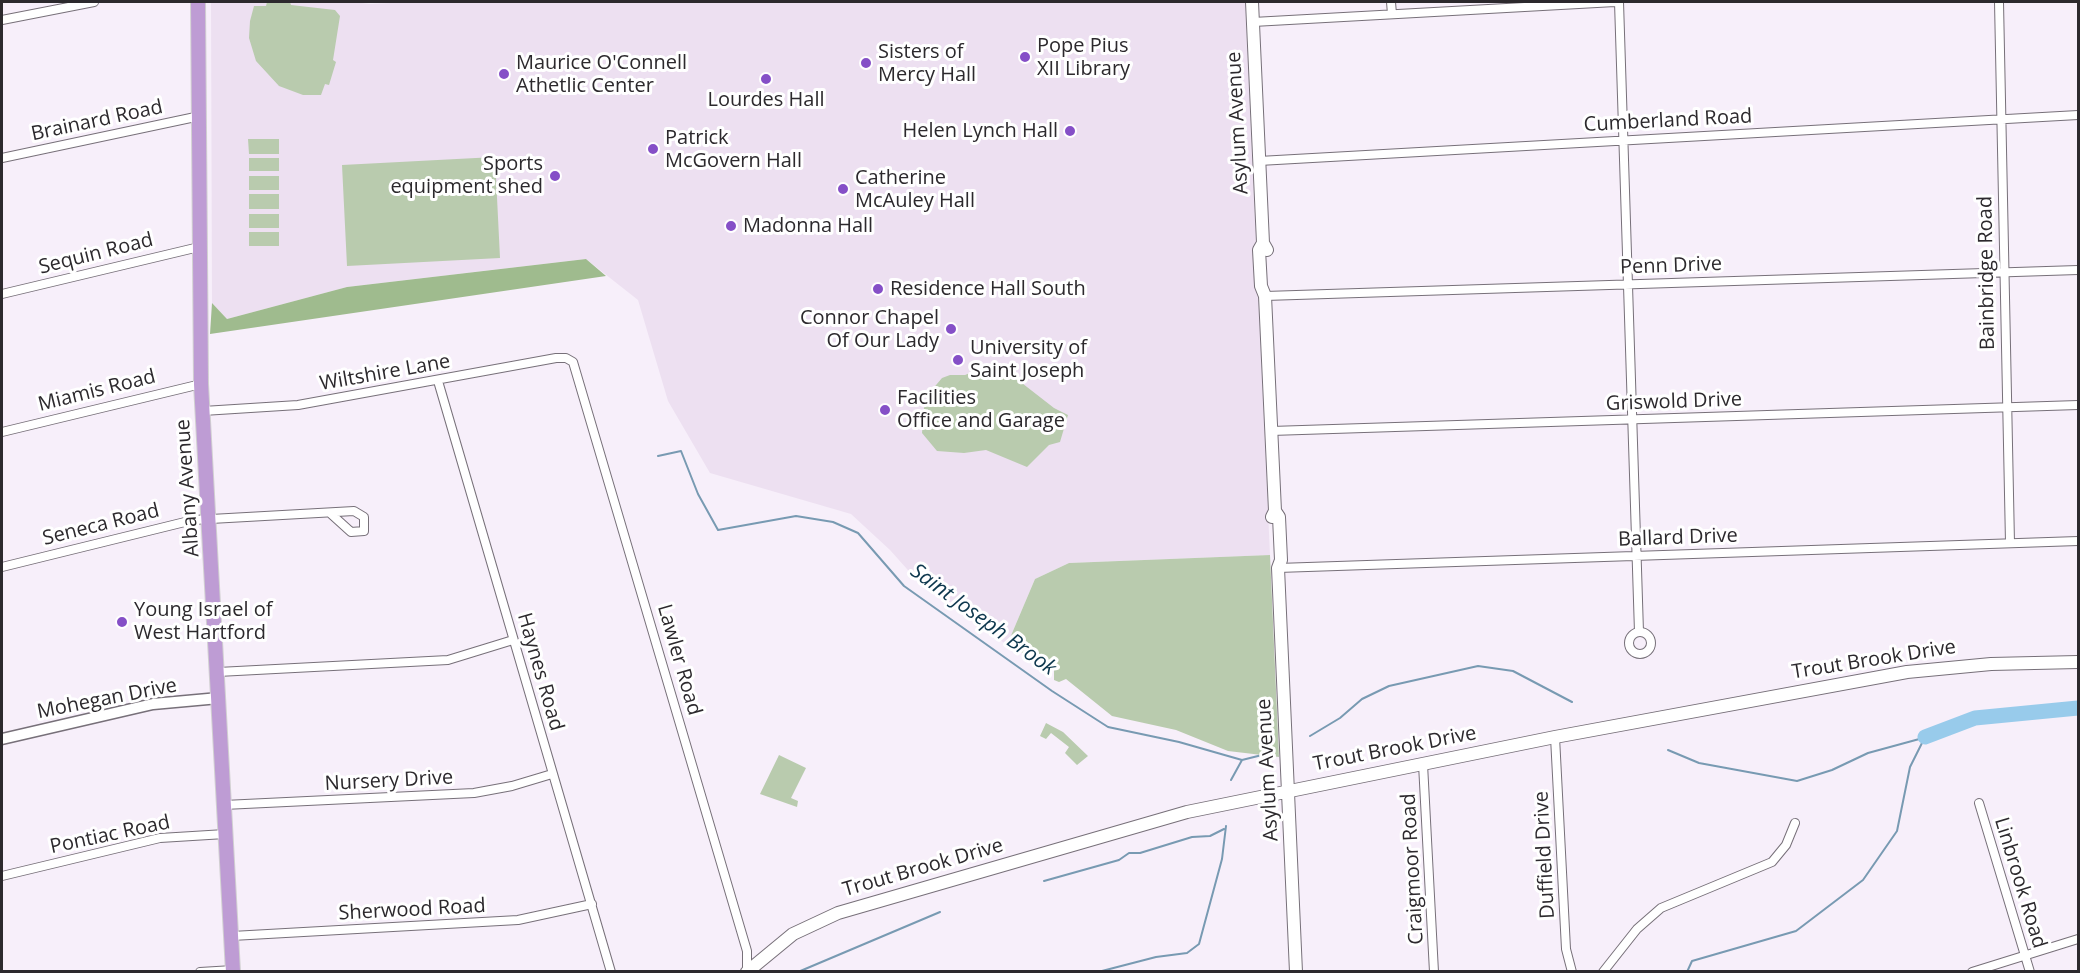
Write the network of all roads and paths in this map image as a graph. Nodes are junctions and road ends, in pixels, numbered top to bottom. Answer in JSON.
{"nodes":[{"id":1,"x":94,"y":2,"type":"edge"},
{"id":2,"x":198,"y":2,"type":"edge"},
{"id":3,"x":1252,"y":2,"type":"edge"},
{"id":4,"x":1391,"y":2,"type":"edge"},
{"id":5,"x":1617,"y":2,"type":"edge"},
{"id":6,"x":1999,"y":2,"type":"edge"},
{"id":7,"x":1392,"y":14,"type":"junction"},
{"id":8,"x":2,"y":20,"type":"edge"},
{"id":9,"x":1253,"y":22,"type":"junction"},
{"id":10,"x":2079,"y":115,"type":"edge"},
{"id":11,"x":200,"y":116,"type":"junction"},
{"id":12,"x":2001,"y":119,"type":"junction"},
{"id":13,"x":1622,"y":141,"type":"junction"},
{"id":14,"x":2,"y":158,"type":"edge"},
{"id":15,"x":1259,"y":161,"type":"junction"},
{"id":16,"x":199,"y":247,"type":"junction"},
{"id":17,"x":2079,"y":270,"type":"edge"},
{"id":18,"x":2004,"y":272,"type":"junction"},
{"id":19,"x":1628,"y":284,"type":"junction"},
{"id":20,"x":2,"y":294,"type":"edge"},
{"id":21,"x":1265,"y":294,"type":"junction"},
{"id":22,"x":570,"y":359,"type":"joint"},
{"id":23,"x":438,"y":381,"type":"junction"},
{"id":24,"x":201,"y":384,"type":"junction"},
{"id":25,"x":2079,"y":405,"type":"edge"},
{"id":26,"x":2007,"y":407,"type":"junction"},
{"id":27,"x":203,"y":411,"type":"junction"},
{"id":28,"x":1631,"y":421,"type":"junction"},
{"id":29,"x":1271,"y":431,"type":"junction"},
{"id":30,"x":2,"y":432,"type":"edge"},
{"id":31,"x":330,"y":513,"type":"dead end"},
{"id":32,"x":210,"y":519,"type":"junction"},
{"id":33,"x":2079,"y":541,"type":"edge"},
{"id":34,"x":2010,"y":543,"type":"junction"},
{"id":35,"x":1635,"y":555,"type":"junction"},
{"id":36,"x":2,"y":567,"type":"edge"},
{"id":37,"x":1278,"y":568,"type":"junction"},
{"id":38,"x":1639,"y":632,"type":"dead end"},
{"id":39,"x":513,"y":640,"type":"junction"},
{"id":40,"x":2079,"y":662,"type":"edge"},
{"id":41,"x":218,"y":672,"type":"junction"},
{"id":42,"x":219,"y":698,"type":"junction"},
{"id":43,"x":1555,"y":737,"type":"junction"},
{"id":44,"x":2,"y":740,"type":"edge"},
{"id":45,"x":1423,"y":764,"type":"junction"},
{"id":46,"x":552,"y":774,"type":"junction"},
{"id":47,"x":1288,"y":790,"type":"junction"},
{"id":48,"x":1978,"y":803,"type":"dead end"},
{"id":49,"x":224,"y":805,"type":"junction"},
{"id":50,"x":1795,"y":823,"type":"dead end"},
{"id":51,"x":225,"y":834,"type":"junction"},
{"id":52,"x":2,"y":876,"type":"edge"},
{"id":53,"x":592,"y":904,"type":"junction"},
{"id":54,"x":231,"y":936,"type":"junction"},
{"id":55,"x":2079,"y":939,"type":"edge"},
{"id":56,"x":2025,"y":956,"type":"junction"},
{"id":57,"x":233,"y":971,"type":"edge"},
{"id":58,"x":747,"y":971,"type":"edge"},
{"id":59,"x":200,"y":972,"type":"edge"},
{"id":60,"x":611,"y":972,"type":"edge"},
{"id":61,"x":1296,"y":972,"type":"edge"},
{"id":62,"x":1434,"y":972,"type":"edge"},
{"id":63,"x":1572,"y":972,"type":"edge"},
{"id":64,"x":1603,"y":972,"type":"edge"},
{"id":65,"x":1972,"y":972,"type":"edge"},
{"id":66,"x":2030,"y":972,"type":"edge"}],
"edges":[{"from":1,"to":8,"type":"street"},
{"from":2,"to":11,"type":"highway","name":"Albany Avenue"},
{"from":3,"to":9,"type":"main road","name":"Asylum Avenue"},
{"from":4,"to":7,"type":"street"},
{"from":5,"to":7,"type":"street"},
{"from":5,"to":13,"type":"street"},
{"from":6,"to":12,"type":"street","name":"Bainbridge Road"},
{"from":7,"to":9,"type":"street"},
{"from":9,"to":15,"type":"main road","name":"Asylum Avenue"},
{"from":10,"to":12,"type":"street","name":"Cumberland Road"},
{"from":11,"to":14,"type":"street","name":"Brainard Road"},
{"from":11,"to":16,"type":"highway","name":"Albany Avenue"},
{"from":12,"to":13,"type":"street","name":"Cumberland Road"},
{"from":12,"to":18,"type":"street","name":"Bainbridge Road"},
{"from":13,"to":15,"type":"street","name":"Cumberland Road"},
{"from":13,"to":19,"type":"street"},
{"from":15,"to":21,"type":"main road","name":"Asylum Avenue"},
{"from":16,"to":20,"type":"street","name":"Sequin Road"},
{"from":16,"to":24,"type":"highway","name":"Albany Avenue"},
{"from":17,"to":18,"type":"street","name":"Penn Drive"},
{"from":18,"to":19,"type":"street","name":"Penn Drive"},
{"from":18,"to":26,"type":"street","name":"Bainbridge Road"},
{"from":19,"to":21,"type":"street","name":"Penn Drive"},
{"from":19,"to":28,"type":"street"},
{"from":21,"to":29,"type":"main road","name":"Asylum Avenue"},
{"from":22,"to":23,"type":"street","name":"Wiltshire Lane"},
{"from":22,"to":58,"type":"street","name":"Lawler Road"},
{"from":23,"to":27,"type":"street","name":"Wiltshire Lane"},
{"from":23,"to":39,"type":"street","name":"Haynes Road"},
{"from":24,"to":27,"type":"highway","name":"Albany Avenue"},
{"from":24,"to":30,"type":"street","name":"Miamis Road"},
{"from":25,"to":26,"type":"street","name":"Griswold Drive"},
{"from":26,"to":28,"type":"street","name":"Griswold Drive"},
{"from":26,"to":34,"type":"street","name":"Bainbridge Road"},
{"from":27,"to":32,"type":"highway","name":"Albany Avenue"},
{"from":28,"to":29,"type":"street","name":"Griswold Drive"},
{"from":28,"to":35,"type":"street"},
{"from":29,"to":37,"type":"main road","name":"Asylum Avenue"},
{"from":31,"to":32,"type":"street","name":"Seneca Road"},
{"from":32,"to":36,"type":"street","name":"Seneca Road"},
{"from":32,"to":41,"type":"highway","name":"Albany Avenue"},
{"from":33,"to":34,"type":"street","name":"Ballard Drive"},
{"from":34,"to":35,"type":"street","name":"Ballard Drive"},
{"from":35,"to":37,"type":"street","name":"Ballard Drive"},
{"from":35,"to":38,"type":"street"},
{"from":37,"to":47,"type":"main road","name":"Asylum Avenue"},
{"from":39,"to":41,"type":"street"},
{"from":39,"to":46,"type":"street","name":"Haynes Road"},
{"from":40,"to":43,"type":"main road","name":"Trout Brook Drive"},
{"from":41,"to":42,"type":"highway","name":"Albany Avenue"},
{"from":42,"to":44,"type":"street","name":"Mohegan Drive"},
{"from":42,"to":49,"type":"highway","name":"Albany Avenue"},
{"from":43,"to":45,"type":"main road","name":"Trout Brook Drive"},
{"from":43,"to":63,"type":"street","name":"Duffield Drive"},
{"from":45,"to":47,"type":"main road","name":"Trout Brook Drive"},
{"from":45,"to":62,"type":"street","name":"Craigmoor Road"},
{"from":46,"to":49,"type":"street","name":"Nursery Drive"},
{"from":46,"to":53,"type":"street","name":"Haynes Road"},
{"from":47,"to":58,"type":"main road","name":"Trout Brook Drive"},
{"from":47,"to":61,"type":"main road","name":"Asylum Avenue"},
{"from":48,"to":56,"type":"street","name":"Linbrook Road"},
{"from":49,"to":51,"type":"highway","name":"Albany Avenue"},
{"from":50,"to":64,"type":"street"},
{"from":51,"to":52,"type":"street","name":"Pontiac Road"},
{"from":51,"to":54,"type":"highway","name":"Albany Avenue"},
{"from":53,"to":54,"type":"street","name":"Sherwood Road"},
{"from":53,"to":60,"type":"street","name":"Haynes Road"},
{"from":54,"to":57,"type":"highway","name":"Albany Avenue"},
{"from":55,"to":56,"type":"street"},
{"from":56,"to":65,"type":"street"},
{"from":56,"to":66,"type":"street","name":"Linbrook Road"},
{"from":57,"to":59,"type":"street"}]}
